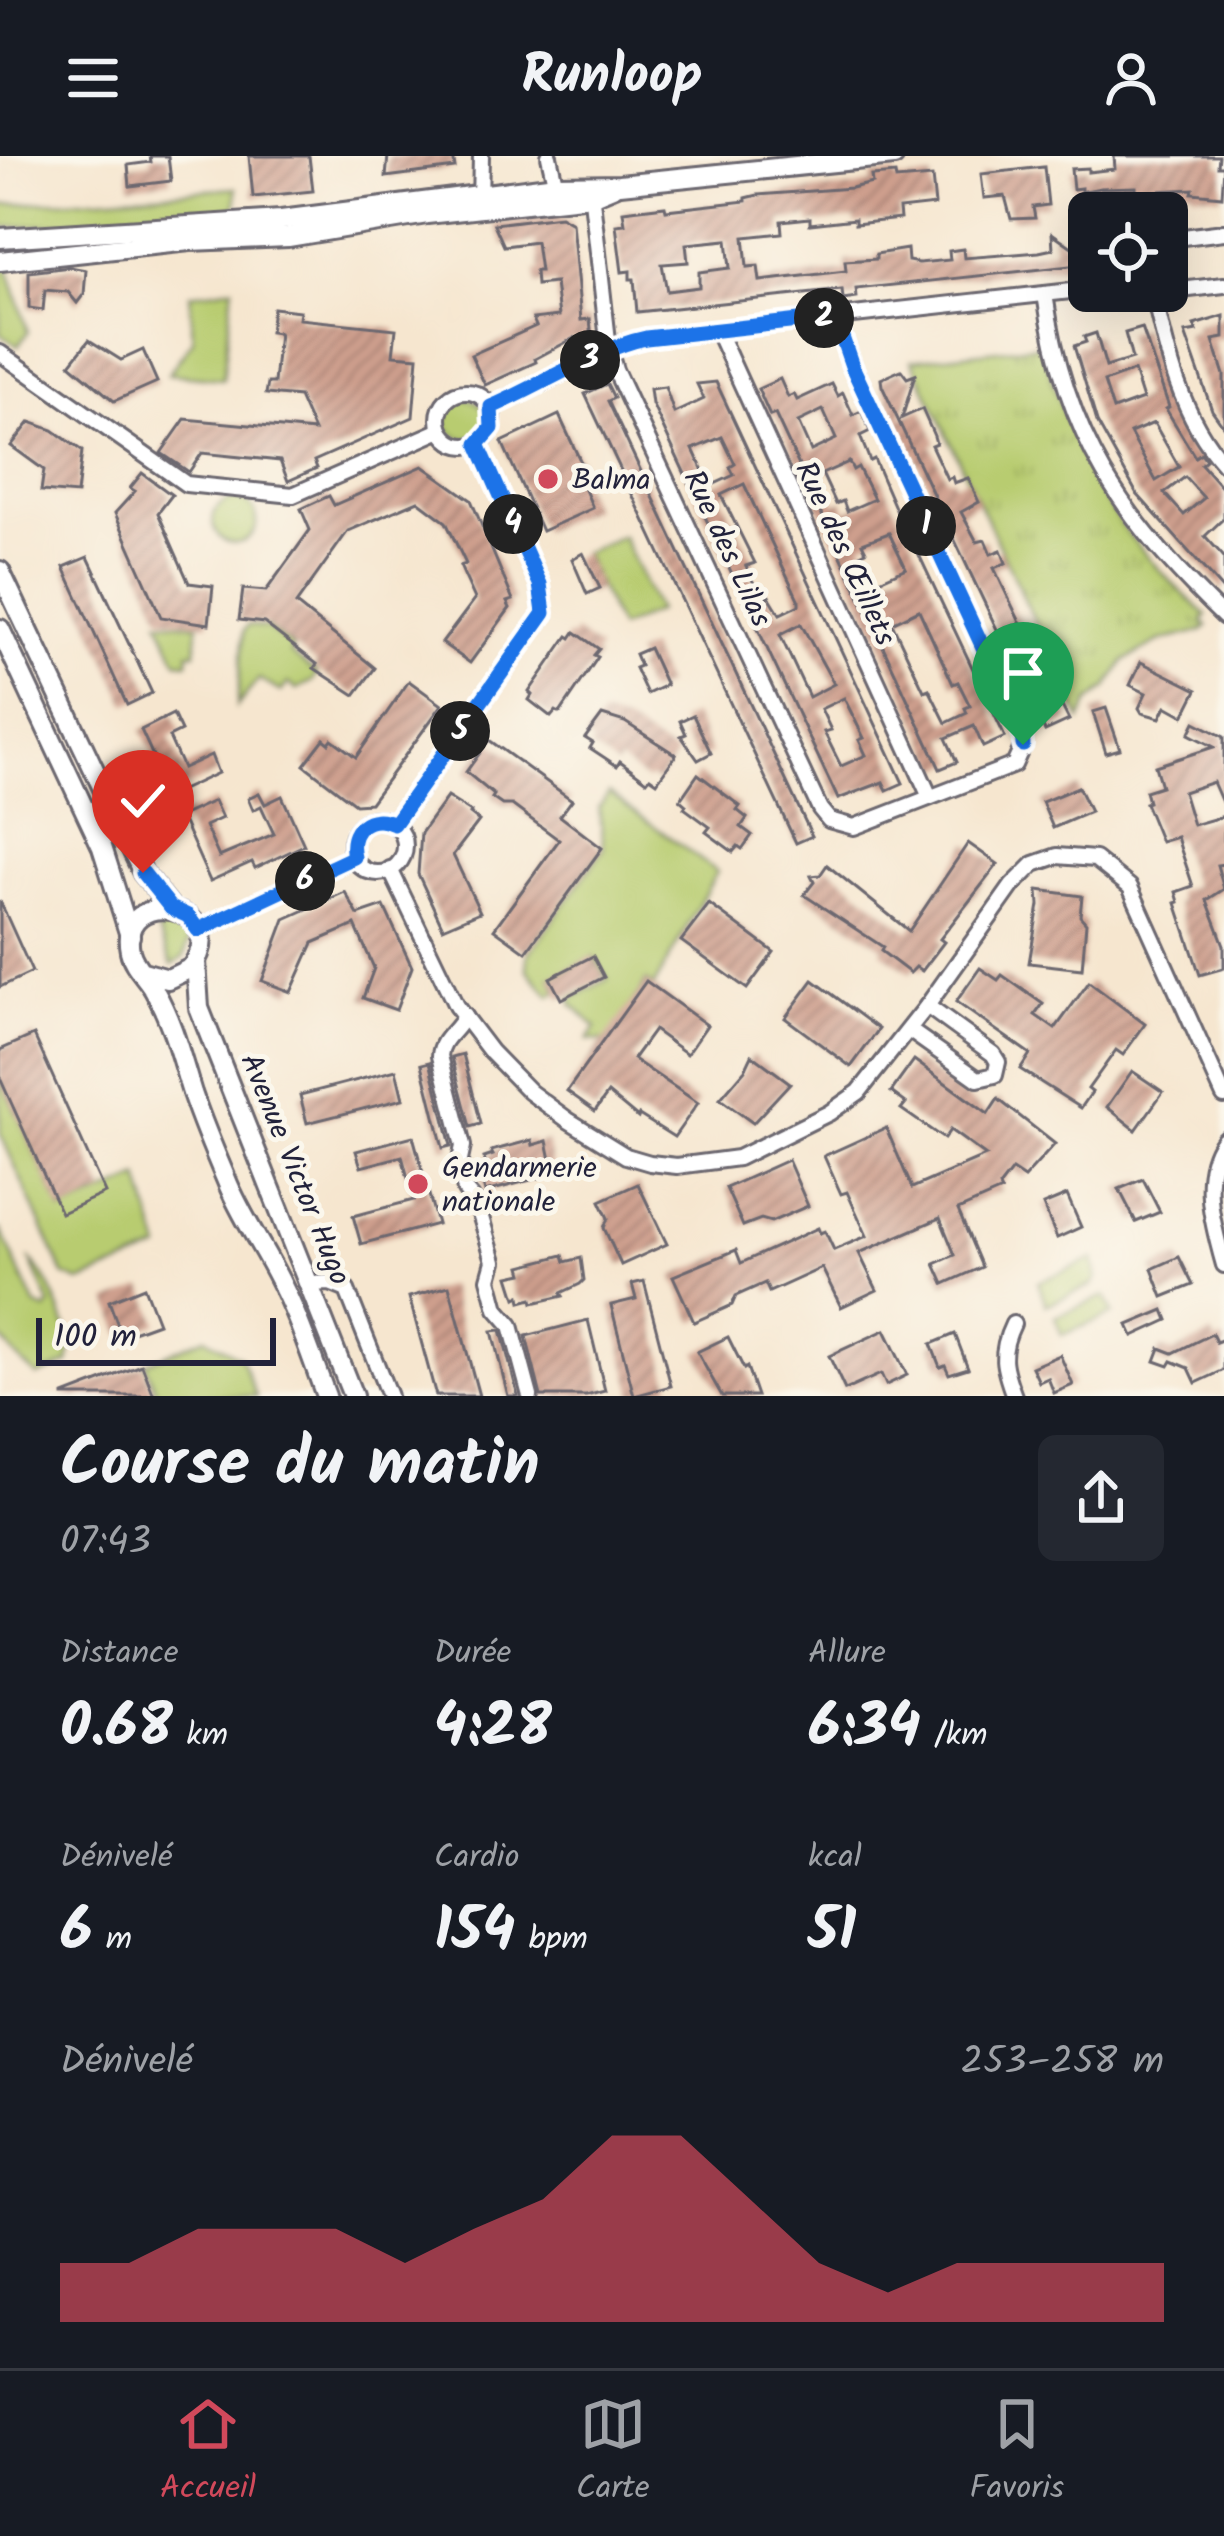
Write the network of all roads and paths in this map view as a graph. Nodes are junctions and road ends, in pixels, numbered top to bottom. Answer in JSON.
{"nodes":[{"id":1,"x":481,"y":156,"type":"edge"},
{"id":2,"x":549,"y":156,"type":"edge"},
{"id":3,"x":884,"y":156,"type":"edge"},
{"id":4,"x":894,"y":156,"type":"edge"},
{"id":5,"x":714,"y":165,"type":"edge"},
{"id":6,"x":591,"y":189,"type":"junction"},
{"id":7,"x":557,"y":192,"type":"junction"},
{"id":8,"x":480,"y":201,"type":"junction"},
{"id":9,"x":1224,"y":232,"type":"edge"},
{"id":10,"x":1188,"y":236,"type":"edge"},
{"id":11,"x":0,"y":238,"type":"edge"},
{"id":12,"x":0,"y":261,"type":"edge"},
{"id":13,"x":1224,"y":285,"type":"edge"},
{"id":14,"x":1188,"y":289,"type":"edge"},
{"id":15,"x":1068,"y":291,"type":"edge"},
{"id":16,"x":1045,"y":294,"type":"junction"},
{"id":17,"x":1159,"y":312,"type":"edge"},
{"id":18,"x":835,"y":317,"type":"junction"},
{"id":19,"x":717,"y":330,"type":"junction"},
{"id":20,"x":609,"y":349,"type":"junction"},
{"id":21,"x":0,"y":353,"type":"edge"},
{"id":22,"x":491,"y":407,"type":"junction"},
{"id":23,"x":441,"y":430,"type":"junction"},
{"id":24,"x":478,"y":444,"type":"junction"},
{"id":25,"x":1224,"y":464,"type":"edge"},
{"id":26,"x":0,"y":571,"type":"edge"},
{"id":27,"x":1224,"y":616,"type":"edge"},
{"id":28,"x":0,"y":629,"type":"edge"},
{"id":29,"x":930,"y":797,"type":"junction"},
{"id":30,"x":394,"y":824,"type":"junction"},
{"id":31,"x":354,"y":857,"type":"junction"},
{"id":32,"x":390,"y":869,"type":"junction"},
{"id":33,"x":171,"y":908,"type":"junction"},
{"id":34,"x":198,"y":930,"type":"junction"},
{"id":35,"x":130,"y":936,"type":"junction"},
{"id":36,"x":196,"y":962,"type":"junction"},
{"id":37,"x":143,"y":972,"type":"junction"},
{"id":38,"x":927,"y":1006,"type":"junction"},
{"id":39,"x":464,"y":1016,"type":"junction"},
{"id":40,"x":909,"y":1030,"type":"junction"},
{"id":41,"x":1224,"y":1096,"type":"edge"},
{"id":42,"x":1224,"y":1139,"type":"edge"},
{"id":43,"x":1224,"y":1265,"type":"edge"},
{"id":44,"x":310,"y":1284,"type":"junction"},
{"id":45,"x":1013,"y":1324,"type":"dead end"},
{"id":46,"x":326,"y":1396,"type":"edge"},
{"id":47,"x":353,"y":1396,"type":"edge"},
{"id":48,"x":389,"y":1396,"type":"edge"},
{"id":49,"x":530,"y":1396,"type":"edge"},
{"id":50,"x":1015,"y":1396,"type":"edge"}],
"edges":[{"from":1,"to":8,"type":"street"},
{"from":2,"to":7,"type":"street"},
{"from":3,"to":4,"type":"street"},
{"from":3,"to":5,"type":"street"},
{"from":5,"to":6,"type":"street"},
{"from":6,"to":7,"type":"street"},
{"from":6,"to":20,"type":"street","name":"Rue des Lilas"},
{"from":7,"to":8,"type":"street"},
{"from":8,"to":11,"type":"street"},
{"from":8,"to":12,"type":"street"},
{"from":9,"to":10,"type":"street"},
{"from":13,"to":14,"type":"street"},
{"from":15,"to":16,"type":"street"},
{"from":16,"to":18,"type":"street"},
{"from":16,"to":27,"type":"street"},
{"from":17,"to":25,"type":"street"},
{"from":18,"to":19,"type":"street"},
{"from":18,"to":29,"type":"street","name":"Rue des Lilas"},
{"from":19,"to":20,"type":"street"},
{"from":19,"to":29,"type":"street","name":"Rue des Œillets"},
{"from":20,"to":22,"type":"street"},
{"from":20,"to":29,"type":"street","name":"Rue des Lilas"},
{"from":21,"to":23,"type":"street"},
{"from":22,"to":23,"type":"street"},
{"from":22,"to":24,"type":"street"},
{"from":23,"to":24,"type":"street"},
{"from":24,"to":30,"type":"street"},
{"from":26,"to":33,"type":"street"},
{"from":28,"to":35,"type":"street"},
{"from":30,"to":31,"type":"street"},
{"from":30,"to":32,"type":"street"},
{"from":31,"to":32,"type":"street"},
{"from":31,"to":34,"type":"street"},
{"from":32,"to":39,"type":"street"},
{"from":33,"to":34,"type":"street"},
{"from":33,"to":35,"type":"street"},
{"from":34,"to":36,"type":"street"},
{"from":35,"to":37,"type":"street"},
{"from":36,"to":37,"type":"street"},
{"from":36,"to":44,"type":"street","name":"Avenue Victor Hugo"},
{"from":37,"to":46,"type":"street","name":"Avenue Victor Hugo"},
{"from":38,"to":40,"type":"street"},
{"from":38,"to":40,"type":"street"},
{"from":38,"to":41,"type":"street"},
{"from":39,"to":40,"type":"street"},
{"from":39,"to":49,"type":"street"},
{"from":42,"to":43,"type":"street"},
{"from":44,"to":47,"type":"street","name":"Avenue Victor Hugo"},
{"from":44,"to":48,"type":"street"},
{"from":45,"to":50,"type":"street"}]}
